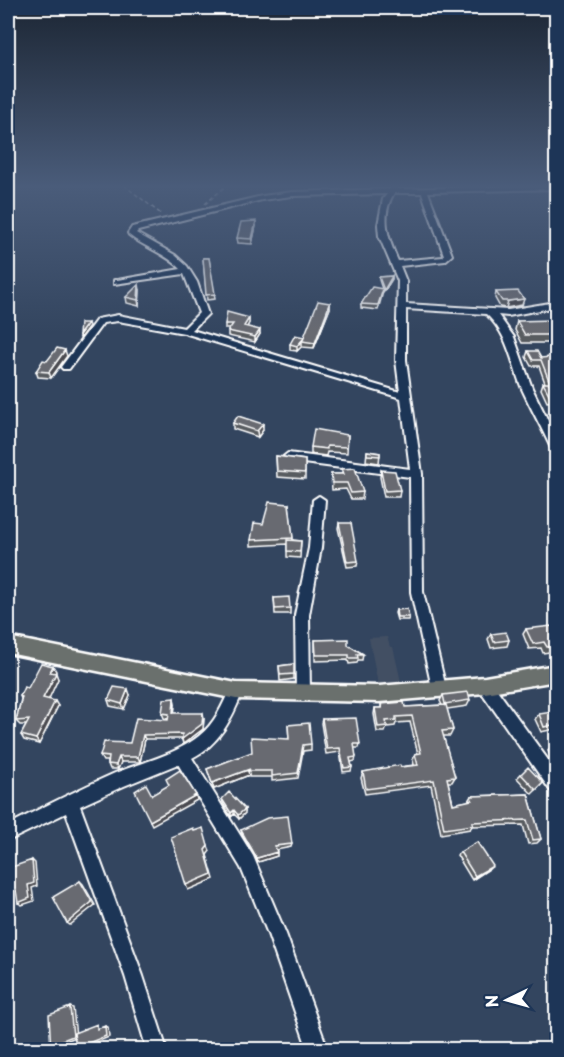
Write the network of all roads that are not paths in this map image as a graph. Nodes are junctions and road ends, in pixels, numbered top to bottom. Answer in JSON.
{"nodes":[{"id":1,"x":133,"y":234,"type":"edge"},
{"id":2,"x":383,"y":234,"type":"edge"},
{"id":3,"x":439,"y":234,"type":"edge"},
{"id":4,"x":396,"y":265,"type":"junction"},
{"id":5,"x":186,"y":271,"type":"junction"},
{"id":6,"x":117,"y":282,"type":"dead end"},
{"id":7,"x":556,"y":304,"type":"edge"},
{"id":8,"x":403,"y":306,"type":"junction"},
{"id":9,"x":490,"y":313,"type":"junction"},
{"id":10,"x":186,"y":331,"type":"junction"},
{"id":11,"x":66,"y":367,"type":"dead end"},
{"id":12,"x":404,"y":396,"type":"junction"},
{"id":13,"x":556,"y":448,"type":"edge"},
{"id":14,"x":288,"y":457,"type":"edge"},
{"id":15,"x":416,"y":474,"type":"junction"},
{"id":16,"x":319,"y":500,"type":"dead end"},
{"id":17,"x":8,"y":645,"type":"edge"},
{"id":18,"x":556,"y":674,"type":"edge"},
{"id":19,"x":484,"y":685,"type":"junction"},
{"id":20,"x":439,"y":688,"type":"junction"},
{"id":21,"x":236,"y":691,"type":"junction"},
{"id":22,"x":303,"y":694,"type":"junction"},
{"id":23,"x":182,"y":756,"type":"junction"},
{"id":24,"x":556,"y":784,"type":"edge"},
{"id":25,"x":71,"y":803,"type":"junction"},
{"id":26,"x":8,"y":833,"type":"edge"},
{"id":27,"x":318,"y":1048,"type":"edge"},
{"id":28,"x":157,"y":1050,"type":"edge"}],
"edges":[{"from":1,"to":5,"type":"street"},
{"from":2,"to":4,"type":"street"},
{"from":3,"to":4,"type":"street"},
{"from":4,"to":8,"type":"street"},
{"from":5,"to":6,"type":"street"},
{"from":5,"to":10,"type":"street"},
{"from":7,"to":9,"type":"street"},
{"from":8,"to":9,"type":"street"},
{"from":8,"to":12,"type":"street"},
{"from":9,"to":13,"type":"street"},
{"from":10,"to":11,"type":"street"},
{"from":10,"to":12,"type":"street"},
{"from":12,"to":15,"type":"street"},
{"from":14,"to":15,"type":"street"},
{"from":15,"to":20,"type":"street"},
{"from":16,"to":22,"type":"street"},
{"from":17,"to":21,"type":"main road"},
{"from":18,"to":19,"type":"main road"},
{"from":19,"to":20,"type":"main road"},
{"from":19,"to":24,"type":"street"},
{"from":20,"to":22,"type":"main road"},
{"from":21,"to":22,"type":"main road"},
{"from":21,"to":23,"type":"street"},
{"from":23,"to":25,"type":"street"},
{"from":23,"to":27,"type":"street"},
{"from":25,"to":26,"type":"street"},
{"from":25,"to":28,"type":"street"}]}
